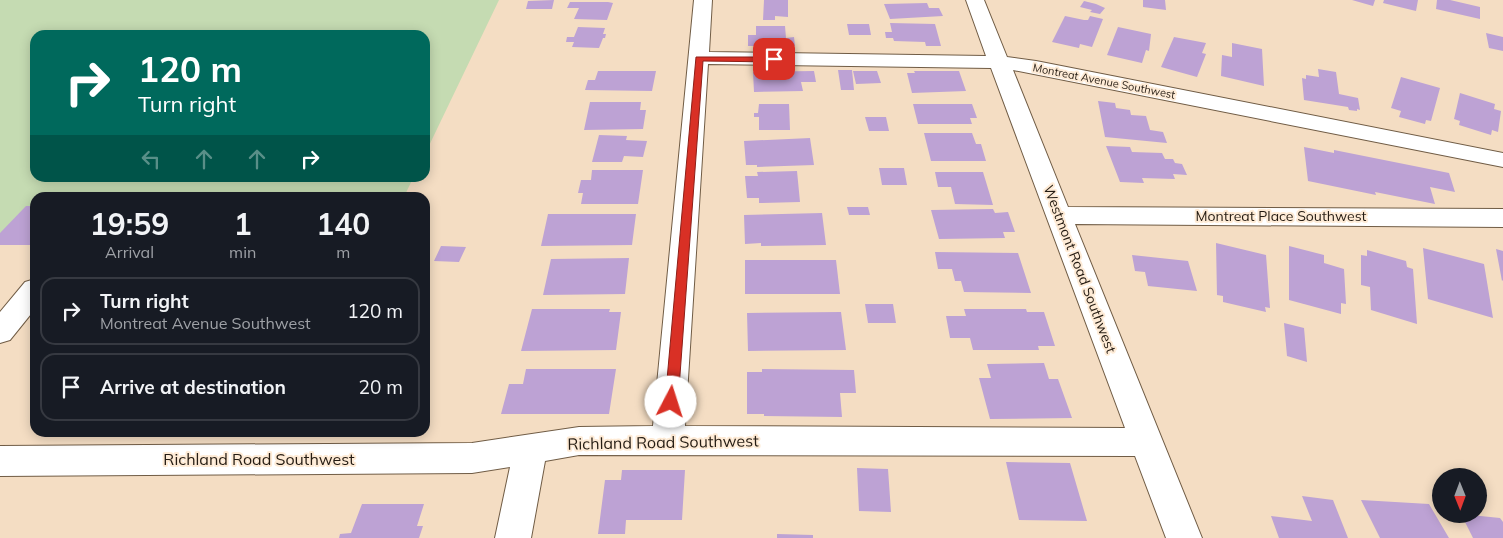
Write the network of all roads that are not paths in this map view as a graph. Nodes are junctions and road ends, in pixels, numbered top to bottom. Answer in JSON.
{"nodes":[{"id":1,"x":703,"y":0,"type":"edge"},
{"id":2,"x":975,"y":0,"type":"edge"},
{"id":3,"x":698,"y":58,"type":"junction"},
{"id":4,"x":999,"y":62,"type":"junction"},
{"id":5,"x":1503,"y":160,"type":"edge"},
{"id":6,"x":1059,"y":215,"type":"junction"},
{"id":7,"x":1503,"y":218,"type":"edge"},
{"id":8,"x":30,"y":295,"type":"edge"},
{"id":9,"x":0,"y":332,"type":"edge"},
{"id":10,"x":668,"y":440,"type":"junction"},
{"id":11,"x":1147,"y":442,"type":"junction"},
{"id":12,"x":530,"y":450,"type":"junction"},
{"id":13,"x":0,"y":461,"type":"edge"},
{"id":14,"x":513,"y":538,"type":"edge"},
{"id":15,"x":1184,"y":538,"type":"edge"}],
"edges":[{"from":1,"to":3,"type":"street"},
{"from":2,"to":4,"type":"street","name":"Westmont Road Southwest"},
{"from":3,"to":4,"type":"street","name":"Montreat Avenue Southwest"},
{"from":3,"to":10,"type":"street"},
{"from":4,"to":5,"type":"street","name":"Montreat Avenue Southwest"},
{"from":4,"to":6,"type":"street","name":"Westmont Road Southwest"},
{"from":6,"to":7,"type":"street","name":"Montreat Place Southwest"},
{"from":6,"to":11,"type":"street","name":"Westmont Road Southwest"},
{"from":8,"to":9,"type":"street"},
{"from":10,"to":11,"type":"street","name":"Richland Road Southwest"},
{"from":10,"to":12,"type":"street","name":"Richland Road Southwest"},
{"from":11,"to":15,"type":"street","name":"Westmont Road Southwest"},
{"from":12,"to":13,"type":"street","name":"Richland Road Southwest"},
{"from":12,"to":14,"type":"street"}]}
